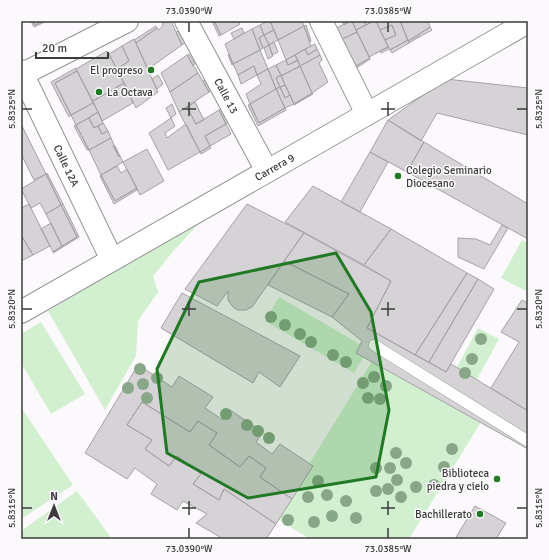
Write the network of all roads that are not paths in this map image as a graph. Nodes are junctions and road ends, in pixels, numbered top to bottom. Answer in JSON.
{"nodes":[{"id":1,"x":127,"y":21,"type":"edge"},
{"id":2,"x":186,"y":21,"type":"edge"},
{"id":3,"x":321,"y":21,"type":"edge"},
{"id":4,"x":528,"y":22,"type":"edge"},
{"id":5,"x":22,"y":74,"type":"edge"},
{"id":6,"x":367,"y":114,"type":"junction"},
{"id":7,"x":267,"y":171,"type":"junction"},
{"id":8,"x":112,"y":260,"type":"junction"},
{"id":9,"x":21,"y":312,"type":"edge"},
{"id":10,"x":374,"y":345,"type":"dead end"},
{"id":11,"x":528,"y":441,"type":"edge"}],
"edges":[{"from":1,"to":5,"type":"street"},
{"from":2,"to":7,"type":"street","name":"Calle 13"},
{"from":3,"to":6,"type":"street"},
{"from":4,"to":6,"type":"street","name":"Carrera 9"},
{"from":5,"to":8,"type":"street","name":"Calle 12A"},
{"from":6,"to":7,"type":"street","name":"Carrera 9"},
{"from":7,"to":8,"type":"street","name":"Carrera 9"},
{"from":8,"to":9,"type":"street","name":"Carrera 9"},
{"from":10,"to":11,"type":"lane"}]}
